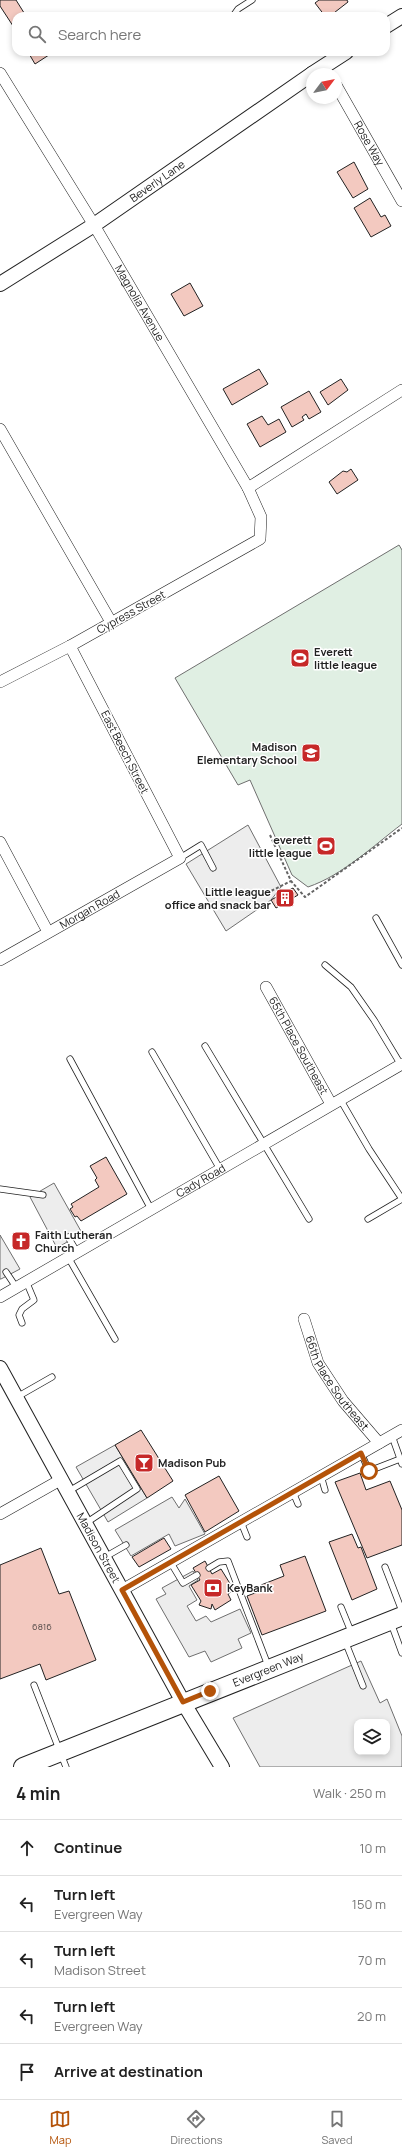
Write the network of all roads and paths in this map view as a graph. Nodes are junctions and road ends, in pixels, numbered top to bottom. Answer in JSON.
{"nodes":[{"id":1,"x":252,"y":0,"type":"edge"},
{"id":2,"x":236,"y":12,"type":"edge"},
{"id":3,"x":402,"y":16,"type":"edge"},
{"id":4,"x":390,"y":24,"type":"edge"},
{"id":5,"x":342,"y":56,"type":"edge"},
{"id":6,"x":329,"y":68,"type":"edge"},
{"id":7,"x":0,"y":73,"type":"edge"},
{"id":8,"x":306,"y":78,"type":"edge"},
{"id":9,"x":342,"y":96,"type":"edge"},
{"id":10,"x":402,"y":201,"type":"edge"},
{"id":11,"x":94,"y":225,"type":"junction"},
{"id":12,"x":0,"y":284,"type":"edge"},
{"id":13,"x":402,"y":390,"type":"edge"},
{"id":14,"x":0,"y":429,"type":"edge"},
{"id":15,"x":248,"y":488,"type":"junction"},
{"id":16,"x":260,"y":539,"type":"joint"},
{"id":17,"x":111,"y":622,"type":"junction"},
{"id":18,"x":70,"y":646,"type":"junction"},
{"id":19,"x":0,"y":682,"type":"edge"},
{"id":20,"x":402,"y":828,"type":"edge"},
{"id":21,"x":270,"y":835,"type":"dead end"},
{"id":22,"x":0,"y":842,"type":"edge"},
{"id":23,"x":180,"y":858,"type":"junction"},
{"id":24,"x":212,"y":868,"type":"dead end"},
{"id":25,"x":291,"y":881,"type":"junction"},
{"id":26,"x":267,"y":893,"type":"dead end"},
{"id":27,"x":376,"y":918,"type":"dead end"},
{"id":28,"x":48,"y":932,"type":"junction"},
{"id":29,"x":0,"y":960,"type":"edge"},
{"id":30,"x":325,"y":965,"type":"dead end"},
{"id":31,"x":402,"y":965,"type":"edge"},
{"id":32,"x":266,"y":986,"type":"dead end"},
{"id":33,"x":205,"y":1046,"type":"dead end"},
{"id":34,"x":152,"y":1052,"type":"dead end"},
{"id":35,"x":70,"y":1059,"type":"dead end"},
{"id":36,"x":401,"y":1065,"type":"edge"},
{"id":37,"x":336,"y":1102,"type":"junction"},
{"id":38,"x":265,"y":1143,"type":"junction"},
{"id":39,"x":220,"y":1169,"type":"junction"},
{"id":40,"x":0,"y":1189,"type":"edge"},
{"id":41,"x":43,"y":1195,"type":"dead end"},
{"id":42,"x":151,"y":1209,"type":"junction"},
{"id":43,"x":309,"y":1219,"type":"dead end"},
{"id":44,"x":368,"y":1219,"type":"dead end"},
{"id":45,"x":68,"y":1237,"type":"dead end"},
{"id":46,"x":73,"y":1254,"type":"junction"},
{"id":47,"x":6,"y":1272,"type":"dead end"},
{"id":48,"x":26,"y":1282,"type":"junction"},
{"id":49,"x":16,"y":1287,"type":"junction"},
{"id":50,"x":0,"y":1296,"type":"edge"},
{"id":51,"x":304,"y":1319,"type":"dead end"},
{"id":52,"x":22,"y":1323,"type":"dead end"},
{"id":53,"x":115,"y":1339,"type":"dead end"},
{"id":54,"x":0,"y":1368,"type":"edge"},
{"id":55,"x":52,"y":1377,"type":"dead end"},
{"id":56,"x":16,"y":1397,"type":"junction"},
{"id":57,"x":402,"y":1430,"type":"edge"},
{"id":58,"x":392,"y":1436,"type":"junction"},
{"id":59,"x":379,"y":1443,"type":"junction"},
{"id":60,"x":361,"y":1453,"type":"junction"},
{"id":61,"x":401,"y":1462,"type":"edge"},
{"id":62,"x":320,"y":1476,"type":"junction"},
{"id":63,"x":62,"y":1478,"type":"junction"},
{"id":64,"x":325,"y":1490,"type":"dead end"},
{"id":65,"x":69,"y":1491,"type":"junction"},
{"id":66,"x":293,"y":1492,"type":"junction"},
{"id":67,"x":298,"y":1504,"type":"dead end"},
{"id":68,"x":0,"y":1514,"type":"edge"},
{"id":69,"x":241,"y":1522,"type":"junction"},
{"id":70,"x":86,"y":1523,"type":"junction"},
{"id":71,"x":247,"y":1536,"type":"dead end"},
{"id":72,"x":126,"y":1545,"type":"dead end"},
{"id":73,"x":104,"y":1557,"type":"junction"},
{"id":74,"x":170,"y":1562,"type":"junction"},
{"id":75,"x":385,"y":1567,"type":"dead end"},
{"id":76,"x":209,"y":1568,"type":"dead end"},
{"id":77,"x":197,"y":1575,"type":"dead end"},
{"id":78,"x":122,"y":1590,"type":"junction"},
{"id":79,"x":341,"y":1606,"type":"dead end"},
{"id":80,"x":398,"y":1616,"type":"edge"},
{"id":81,"x":348,"y":1637,"type":"junction"},
{"id":82,"x":402,"y":1653,"type":"edge"},
{"id":83,"x":269,"y":1668,"type":"junction"},
{"id":84,"x":34,"y":1685,"type":"dead end"},
{"id":85,"x":364,"y":1686,"type":"dead end"},
{"id":86,"x":183,"y":1702,"type":"junction"},
{"id":87,"x":63,"y":1759,"type":"edge"},
{"id":88,"x":25,"y":1767,"type":"edge"},
{"id":89,"x":222,"y":1767,"type":"edge"}],
"edges":[{"from":1,"to":2,"type":"lane"},
{"from":3,"to":4,"type":"street"},
{"from":5,"to":6,"type":"street","name":"Beverly Lane"},
{"from":7,"to":11,"type":"street","name":"Magnolia Avenue"},
{"from":8,"to":11,"type":"street","name":"Beverly Lane"},
{"from":9,"to":10,"type":"street","name":"Rose Way"},
{"from":11,"to":12,"type":"street","name":"Beverly Lane"},
{"from":11,"to":15,"type":"street","name":"Magnolia Avenue"},
{"from":13,"to":15,"type":"street"},
{"from":14,"to":17,"type":"street"},
{"from":15,"to":16,"type":"street","name":"Magnolia Avenue"},
{"from":16,"to":17,"type":"street","name":"Cypress Street"},
{"from":17,"to":18,"type":"street","name":"Cypress Street"},
{"from":18,"to":19,"type":"street","name":"Cypress Street"},
{"from":18,"to":23,"type":"street","name":"East Beech Street"},
{"from":20,"to":25,"type":"path"},
{"from":21,"to":25,"type":"path"},
{"from":22,"to":28,"type":"street"},
{"from":23,"to":24,"type":"lane"},
{"from":23,"to":28,"type":"street","name":"Morgan Road"},
{"from":25,"to":26,"type":"path"},
{"from":27,"to":31,"type":"lane"},
{"from":28,"to":29,"type":"street","name":"Morgan Road"},
{"from":30,"to":36,"type":"lane"},
{"from":32,"to":37,"type":"street","name":"65th Place Southeast"},
{"from":33,"to":38,"type":"lane"},
{"from":34,"to":39,"type":"lane"},
{"from":35,"to":42,"type":"lane"},
{"from":36,"to":37,"type":"street","name":"Cady Road"},
{"from":37,"to":38,"type":"street","name":"Cady Road"},
{"from":37,"to":44,"type":"lane"},
{"from":38,"to":39,"type":"street","name":"Cady Road"},
{"from":38,"to":43,"type":"lane"},
{"from":39,"to":42,"type":"street","name":"Cady Road"},
{"from":40,"to":41,"type":"lane"},
{"from":42,"to":46,"type":"street","name":"Cady Road"},
{"from":45,"to":46,"type":"lane"},
{"from":46,"to":48,"type":"street","name":"Cady Road"},
{"from":46,"to":53,"type":"lane"},
{"from":47,"to":49,"type":"lane"},
{"from":48,"to":49,"type":"street","name":"Cady Road"},
{"from":48,"to":52,"type":"lane"},
{"from":49,"to":50,"type":"street","name":"Cady Road"},
{"from":51,"to":59,"type":"street","name":"66th Place Southeast"},
{"from":54,"to":56,"type":"street","name":"Madison Street"},
{"from":55,"to":56,"type":"lane"},
{"from":56,"to":63,"type":"street","name":"Madison Street"},
{"from":57,"to":58,"type":"street"},
{"from":58,"to":59,"type":"street"},
{"from":58,"to":61,"type":"lane"},
{"from":59,"to":60,"type":"street"},
{"from":60,"to":61,"type":"lane"},
{"from":60,"to":62,"type":"street"},
{"from":62,"to":64,"type":"lane"},
{"from":62,"to":66,"type":"street"},
{"from":63,"to":65,"type":"street","name":"Madison Street"},
{"from":63,"to":68,"type":"street"},
{"from":65,"to":70,"type":"street","name":"Madison Street"},
{"from":65,"to":70,"type":"lane"},
{"from":66,"to":67,"type":"lane"},
{"from":66,"to":69,"type":"street"},
{"from":69,"to":71,"type":"lane"},
{"from":69,"to":74,"type":"street"},
{"from":70,"to":73,"type":"street","name":"Madison Street"},
{"from":72,"to":73,"type":"lane"},
{"from":73,"to":78,"type":"street","name":"Madison Street"},
{"from":74,"to":77,"type":"lane"},
{"from":74,"to":78,"type":"street"},
{"from":75,"to":80,"type":"lane"},
{"from":76,"to":83,"type":"lane"},
{"from":78,"to":86,"type":"street","name":"Madison Street"},
{"from":79,"to":81,"type":"lane"},
{"from":80,"to":81,"type":"main road","name":"Evergreen Way"},
{"from":80,"to":82,"type":"lane"},
{"from":81,"to":83,"type":"main road","name":"Evergreen Way"},
{"from":81,"to":85,"type":"lane"},
{"from":83,"to":86,"type":"main road","name":"Evergreen Way"},
{"from":84,"to":87,"type":"lane"},
{"from":86,"to":87,"type":"main road","name":"Evergreen Way"},
{"from":86,"to":89,"type":"street","name":"Madison Street"},
{"from":87,"to":88,"type":"main road","name":"Evergreen Way"}]}
